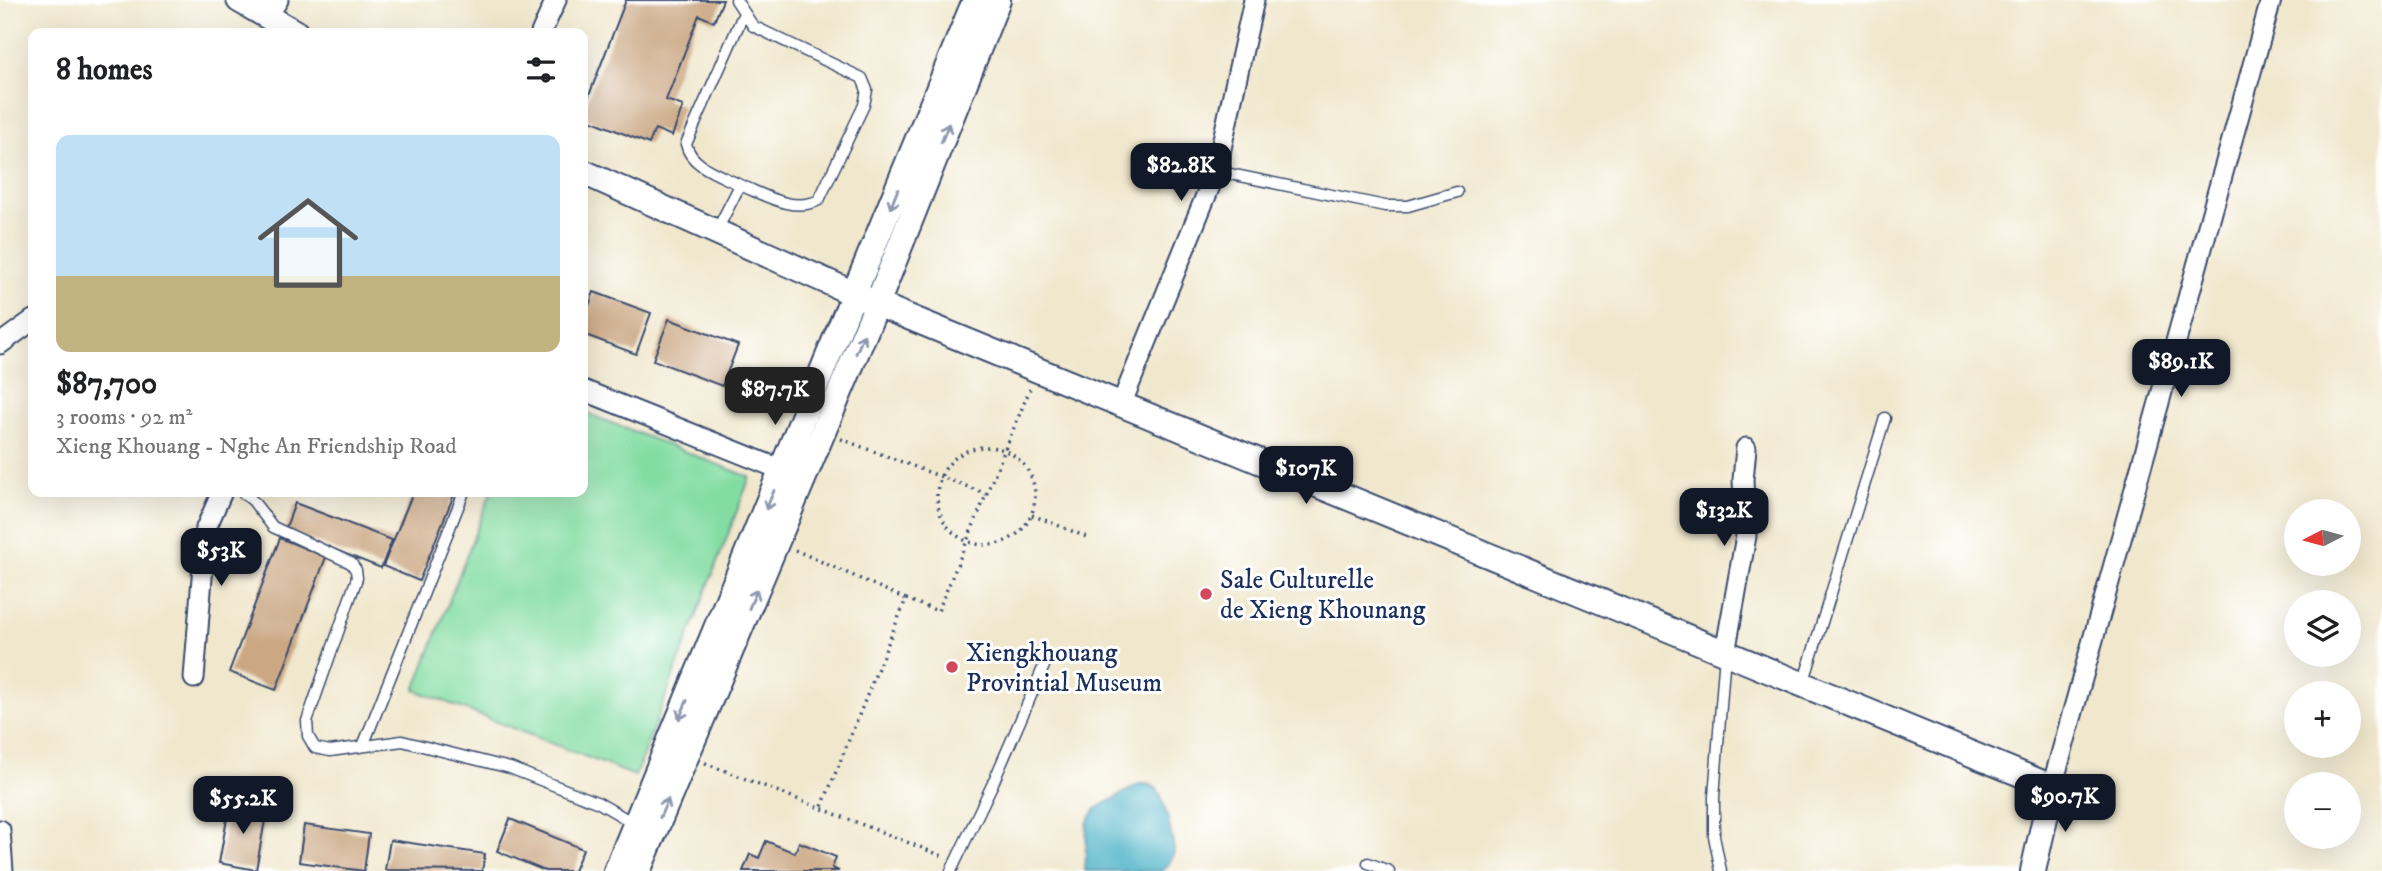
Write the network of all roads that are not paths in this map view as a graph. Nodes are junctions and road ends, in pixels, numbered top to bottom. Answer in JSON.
{"nodes":[{"id":1,"x":239,"y":0,"type":"edge"},
{"id":2,"x":556,"y":0,"type":"edge"},
{"id":3,"x":736,"y":0,"type":"edge"},
{"id":4,"x":975,"y":0,"type":"edge"},
{"id":5,"x":998,"y":0,"type":"edge"},
{"id":6,"x":1254,"y":0,"type":"edge"},
{"id":7,"x":2272,"y":0,"type":"edge"},
{"id":8,"x":272,"y":8,"type":"edge"},
{"id":9,"x":744,"y":13,"type":"junction"},
{"id":10,"x":291,"y":28,"type":"edge"},
{"id":11,"x":543,"y":28,"type":"edge"},
{"id":12,"x":1216,"y":171,"type":"junction"},
{"id":13,"x":588,"y":174,"type":"edge"},
{"id":14,"x":740,"y":185,"type":"junction"},
{"id":15,"x":1457,"y":192,"type":"dead end"},
{"id":16,"x":716,"y":232,"type":"junction"},
{"id":17,"x":866,"y":299,"type":"junction"},
{"id":18,"x":28,"y":324,"type":"edge"},
{"id":19,"x":0,"y":344,"type":"edge"},
{"id":20,"x":588,"y":392,"type":"edge"},
{"id":21,"x":1121,"y":405,"type":"junction"},
{"id":22,"x":1885,"y":418,"type":"dead end"},
{"id":23,"x":1746,"y":448,"type":"dead end"},
{"id":24,"x":782,"y":470,"type":"junction"},
{"id":25,"x":220,"y":497,"type":"edge"},
{"id":26,"x":248,"y":497,"type":"edge"},
{"id":27,"x":462,"y":497,"type":"edge"},
{"id":28,"x":1725,"y":653,"type":"junction"},
{"id":29,"x":1044,"y":666,"type":"dead end"},
{"id":30,"x":194,"y":678,"type":"dead end"},
{"id":31,"x":1802,"y":684,"type":"junction"},
{"id":32,"x":363,"y":746,"type":"junction"},
{"id":33,"x":2052,"y":787,"type":"junction"},
{"id":34,"x":635,"y":824,"type":"junction"},
{"id":35,"x":0,"y":830,"type":"edge"},
{"id":36,"x":1368,"y":863,"type":"dead end"},
{"id":37,"x":953,"y":866,"type":"edge"},
{"id":38,"x":3,"y":871,"type":"edge"},
{"id":39,"x":616,"y":871,"type":"edge"},
{"id":40,"x":638,"y":871,"type":"edge"},
{"id":41,"x":1389,"y":871,"type":"edge"},
{"id":42,"x":1721,"y":871,"type":"edge"},
{"id":43,"x":2033,"y":871,"type":"edge"}],
"edges":[{"from":1,"to":8,"type":"street"},
{"from":2,"to":11,"type":"street"},
{"from":3,"to":9,"type":"lane"},
{"from":4,"to":17,"type":"street","one_way":true},
{"from":17,"to":5,"type":"street","one_way":true},
{"from":6,"to":12,"type":"street"},
{"from":7,"to":33,"type":"street"},
{"from":8,"to":10,"type":"street"},
{"from":9,"to":14,"type":"lane"},
{"from":9,"to":14,"type":"lane"},
{"from":12,"to":15,"type":"lane"},
{"from":12,"to":21,"type":"street"},
{"from":13,"to":16,"type":"street"},
{"from":14,"to":16,"type":"lane"},
{"from":16,"to":17,"type":"street"},
{"from":17,"to":21,"type":"street"},
{"from":17,"to":24,"type":"street"},
{"from":40,"to":17,"type":"street","one_way":true},
{"from":18,"to":19,"type":"street"},
{"from":20,"to":24,"type":"street"},
{"from":21,"to":28,"type":"street"},
{"from":22,"to":31,"type":"lane"},
{"from":23,"to":28,"type":"street"},
{"from":24,"to":34,"type":"street","one_way":true},
{"from":25,"to":30,"type":"street"},
{"from":26,"to":32,"type":"lane"},
{"from":27,"to":32,"type":"lane"},
{"from":28,"to":31,"type":"street"},
{"from":28,"to":42,"type":"lane"},
{"from":29,"to":37,"type":"lane"},
{"from":31,"to":33,"type":"street"},
{"from":32,"to":34,"type":"lane"},
{"from":33,"to":43,"type":"street"},
{"from":34,"to":39,"type":"street"},
{"from":35,"to":38,"type":"street"},
{"from":36,"to":41,"type":"lane"}]}
